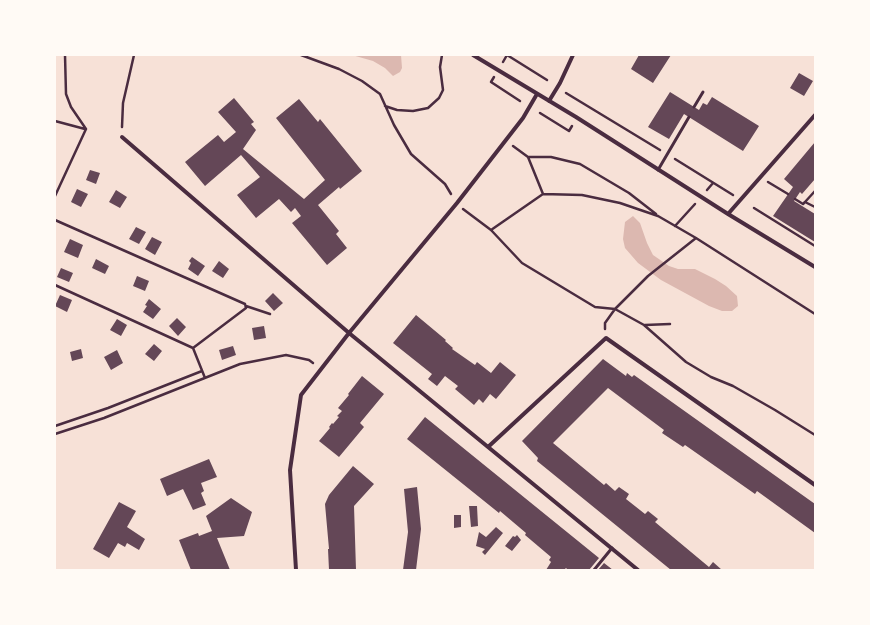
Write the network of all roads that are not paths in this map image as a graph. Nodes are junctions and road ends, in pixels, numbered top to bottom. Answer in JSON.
{"nodes":[{"id":1,"x":473,"y":55,"type":"edge"},
{"id":2,"x":573,"y":55,"type":"edge"},
{"id":3,"x":703,"y":92,"type":"dead end"},
{"id":4,"x":537,"y":94,"type":"junction"},
{"id":5,"x":549,"y":101,"type":"junction"},
{"id":6,"x":694,"y":107,"type":"dead end"},
{"id":7,"x":815,"y":115,"type":"edge"},
{"id":8,"x":689,"y":116,"type":"dead end"},
{"id":9,"x":122,"y":137,"type":"road end"},
{"id":10,"x":658,"y":170,"type":"junction"},
{"id":11,"x":728,"y":214,"type":"junction"},
{"id":12,"x":815,"y":267,"type":"edge"},
{"id":13,"x":349,"y":333,"type":"junction"},
{"id":14,"x":488,"y":447,"type":"junction"},
{"id":15,"x":815,"y":485,"type":"edge"},
{"id":16,"x":612,"y":548,"type":"junction"},
{"id":17,"x":296,"y":570,"type":"edge"},
{"id":18,"x":594,"y":570,"type":"edge"},
{"id":19,"x":638,"y":570,"type":"edge"}],
"edges":[{"from":1,"to":4,"type":"street"},
{"from":2,"to":5,"type":"street"},
{"from":3,"to":6,"type":"lane"},
{"from":4,"to":5,"type":"street"},
{"from":4,"to":13,"type":"street"},
{"from":5,"to":10,"type":"street"},
{"from":7,"to":11,"type":"street"},
{"from":8,"to":10,"type":"lane"},
{"from":9,"to":13,"type":"street"},
{"from":10,"to":11,"type":"street"},
{"from":11,"to":12,"type":"street"},
{"from":13,"to":14,"type":"street"},
{"from":13,"to":17,"type":"street"},
{"from":14,"to":15,"type":"street"},
{"from":14,"to":16,"type":"street"},
{"from":16,"to":18,"type":"lane"},
{"from":16,"to":19,"type":"street"}]}
